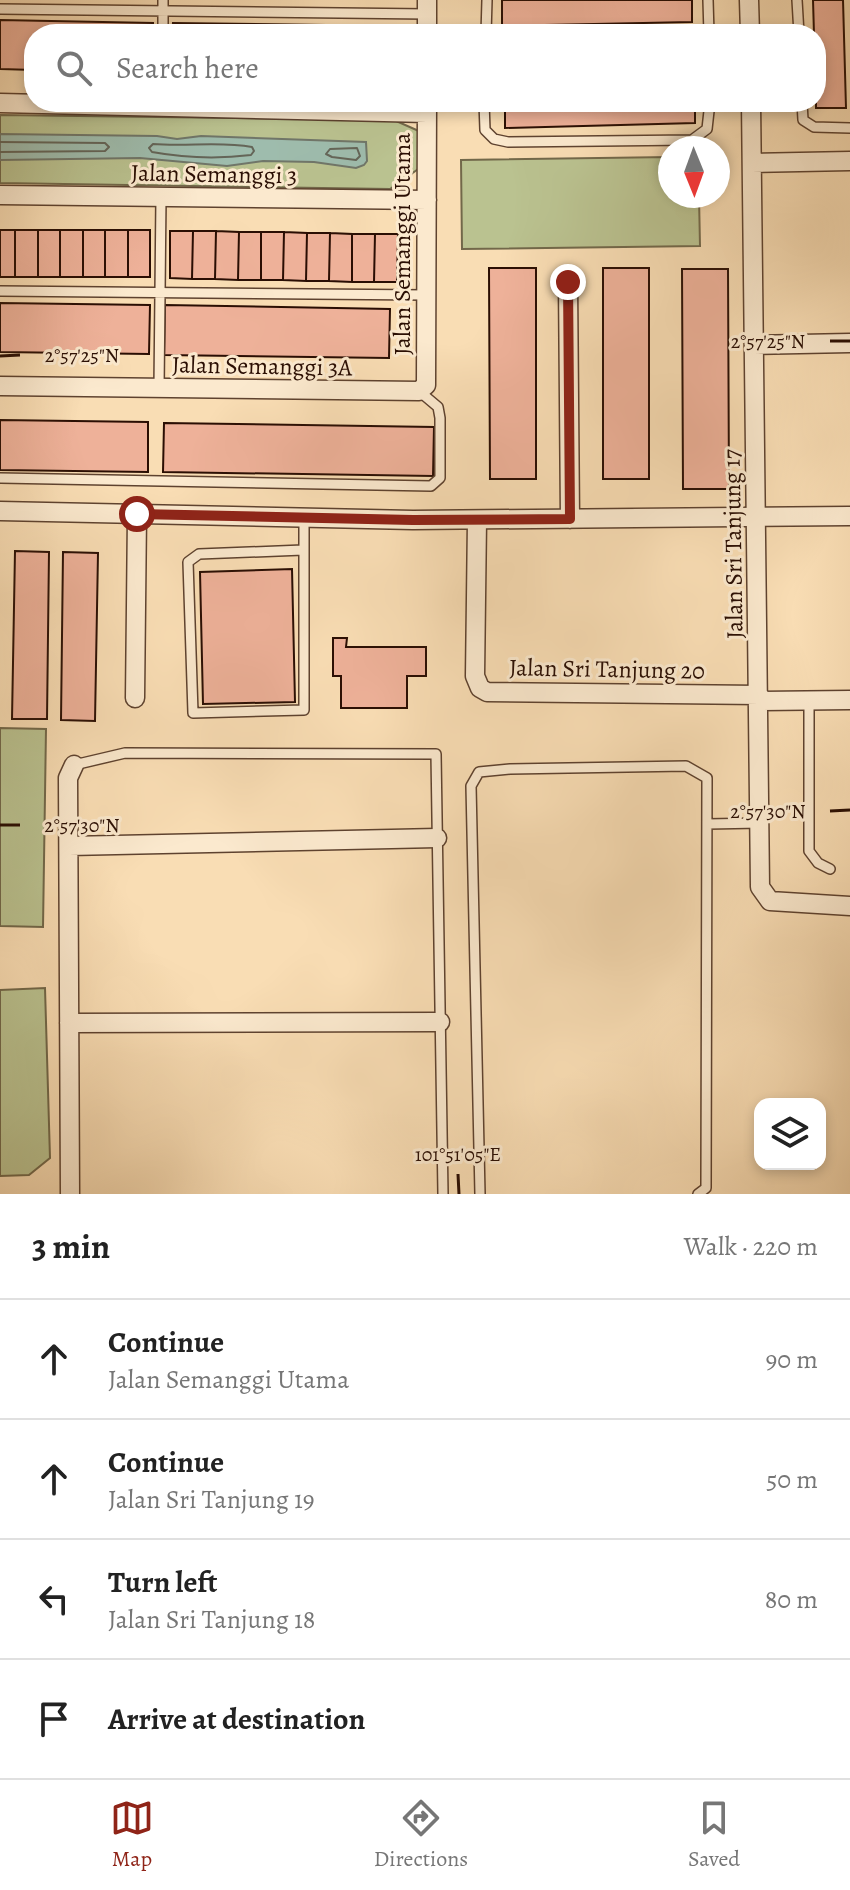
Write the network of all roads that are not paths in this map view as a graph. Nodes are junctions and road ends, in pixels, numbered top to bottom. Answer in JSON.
{"nodes":[{"id":1,"x":487,"y":0,"type":"edge"},
{"id":2,"x":708,"y":0,"type":"edge"},
{"id":3,"x":749,"y":0,"type":"edge"},
{"id":4,"x":797,"y":0,"type":"edge"},
{"id":5,"x":163,"y":6,"type":"edge"},
{"id":6,"x":427,"y":7,"type":"edge"},
{"id":7,"x":0,"y":9,"type":"edge"},
{"id":8,"x":486,"y":24,"type":"edge"},
{"id":9,"x":709,"y":24,"type":"edge"},
{"id":10,"x":750,"y":24,"type":"edge"},
{"id":11,"x":798,"y":24,"type":"edge"},
{"id":12,"x":0,"y":103,"type":"edge"},
{"id":13,"x":24,"y":103,"type":"edge"},
{"id":14,"x":427,"y":112,"type":"edge"},
{"id":15,"x":484,"y":112,"type":"edge"},
{"id":16,"x":709,"y":112,"type":"edge"},
{"id":17,"x":751,"y":112,"type":"edge"},
{"id":18,"x":803,"y":112,"type":"edge"},
{"id":19,"x":850,"y":128,"type":"edge"},
{"id":20,"x":850,"y":161,"type":"edge"},
{"id":21,"x":752,"y":163,"type":"junction"},
{"id":22,"x":0,"y":195,"type":"edge"},
{"id":23,"x":161,"y":197,"type":"junction"},
{"id":24,"x":427,"y":200,"type":"junction"},
{"id":25,"x":568,"y":282,"type":"dead end"},
{"id":26,"x":0,"y":291,"type":"edge"},
{"id":27,"x":160,"y":293,"type":"junction"},
{"id":28,"x":426,"y":295,"type":"junction"},
{"id":29,"x":850,"y":343,"type":"edge"},
{"id":30,"x":754,"y":345,"type":"junction"},
{"id":31,"x":0,"y":386,"type":"edge"},
{"id":32,"x":159,"y":388,"type":"junction"},
{"id":33,"x":422,"y":388,"type":"junction"},
{"id":34,"x":0,"y":478,"type":"edge"},
{"id":35,"x":0,"y":511,"type":"edge"},
{"id":36,"x":137,"y":514,"type":"junction"},
{"id":37,"x":850,"y":516,"type":"edge"},
{"id":38,"x":304,"y":517,"type":"junction"},
{"id":39,"x":757,"y":518,"type":"junction"},
{"id":40,"x":570,"y":519,"type":"junction"},
{"id":41,"x":477,"y":520,"type":"junction"},
{"id":42,"x":303,"y":550,"type":"junction"},
{"id":43,"x":135,"y":698,"type":"dead end"},
{"id":44,"x":759,"y":698,"type":"junction"},
{"id":45,"x":809,"y":700,"type":"junction"},
{"id":46,"x":850,"y":700,"type":"edge"},
{"id":47,"x":74,"y":765,"type":"joint"},
{"id":48,"x":760,"y":823,"type":"junction"},
{"id":49,"x":708,"y":824,"type":"junction"},
{"id":50,"x":437,"y":838,"type":"junction"},
{"id":51,"x":69,"y":846,"type":"junction"},
{"id":52,"x":830,"y":869,"type":"dead end"},
{"id":53,"x":850,"y":906,"type":"edge"},
{"id":54,"x":440,"y":1022,"type":"junction"},
{"id":55,"x":69,"y":1023,"type":"junction"},
{"id":56,"x":70,"y":1194,"type":"edge"},
{"id":57,"x":443,"y":1194,"type":"edge"},
{"id":58,"x":480,"y":1194,"type":"edge"},
{"id":59,"x":698,"y":1194,"type":"edge"}],
"edges":[{"from":1,"to":8,"type":"lane"},
{"from":2,"to":9,"type":"lane"},
{"from":3,"to":10,"type":"street"},
{"from":4,"to":11,"type":"lane"},
{"from":5,"to":6,"type":"lane"},
{"from":5,"to":7,"type":"lane"},
{"from":12,"to":13,"type":"street"},
{"from":14,"to":24,"type":"street","name":"Jalan Semanggi Utama"},
{"from":15,"to":16,"type":"lane"},
{"from":17,"to":21,"type":"street","name":"Jalan Sri Tanjung 17"},
{"from":18,"to":19,"type":"lane"},
{"from":20,"to":21,"type":"street"},
{"from":21,"to":30,"type":"street","name":"Jalan Sri Tanjung 17"},
{"from":22,"to":23,"type":"street","name":"Jalan Semanggi 3"},
{"from":23,"to":24,"type":"street","name":"Jalan Semanggi 3"},
{"from":23,"to":27,"type":"lane"},
{"from":24,"to":28,"type":"street","name":"Jalan Semanggi Utama"},
{"from":25,"to":40,"type":"street"},
{"from":26,"to":27,"type":"lane"},
{"from":27,"to":28,"type":"lane"},
{"from":27,"to":32,"type":"lane"},
{"from":28,"to":33,"type":"street","name":"Jalan Semanggi Utama"},
{"from":29,"to":30,"type":"street"},
{"from":30,"to":39,"type":"street","name":"Jalan Sri Tanjung 17"},
{"from":31,"to":32,"type":"street","name":"Jalan Semanggi 3A"},
{"from":32,"to":33,"type":"street","name":"Jalan Semanggi 3A"},
{"from":33,"to":34,"type":"lane"},
{"from":35,"to":36,"type":"street"},
{"from":36,"to":38,"type":"street"},
{"from":36,"to":43,"type":"street"},
{"from":37,"to":39,"type":"street"},
{"from":38,"to":41,"type":"street"},
{"from":38,"to":42,"type":"lane"},
{"from":39,"to":40,"type":"street"},
{"from":39,"to":44,"type":"street","name":"Jalan Sri Tanjung 17"},
{"from":40,"to":41,"type":"street"},
{"from":41,"to":44,"type":"street","name":"Jalan Sri Tanjung 20"},
{"from":42,"to":42,"type":"lane"},
{"from":44,"to":45,"type":"street"},
{"from":44,"to":48,"type":"street","name":"Jalan Sri Tanjung 17"},
{"from":45,"to":46,"type":"street"},
{"from":45,"to":52,"type":"lane"},
{"from":47,"to":50,"type":"lane"},
{"from":47,"to":51,"type":"street"},
{"from":48,"to":49,"type":"lane"},
{"from":48,"to":53,"type":"street","name":"Jalan Sri Tanjung 17"},
{"from":49,"to":58,"type":"lane"},
{"from":49,"to":59,"type":"lane"},
{"from":50,"to":51,"type":"street"},
{"from":50,"to":54,"type":"lane"},
{"from":51,"to":55,"type":"street"},
{"from":54,"to":55,"type":"street"},
{"from":54,"to":57,"type":"lane"},
{"from":55,"to":56,"type":"street"}]}
